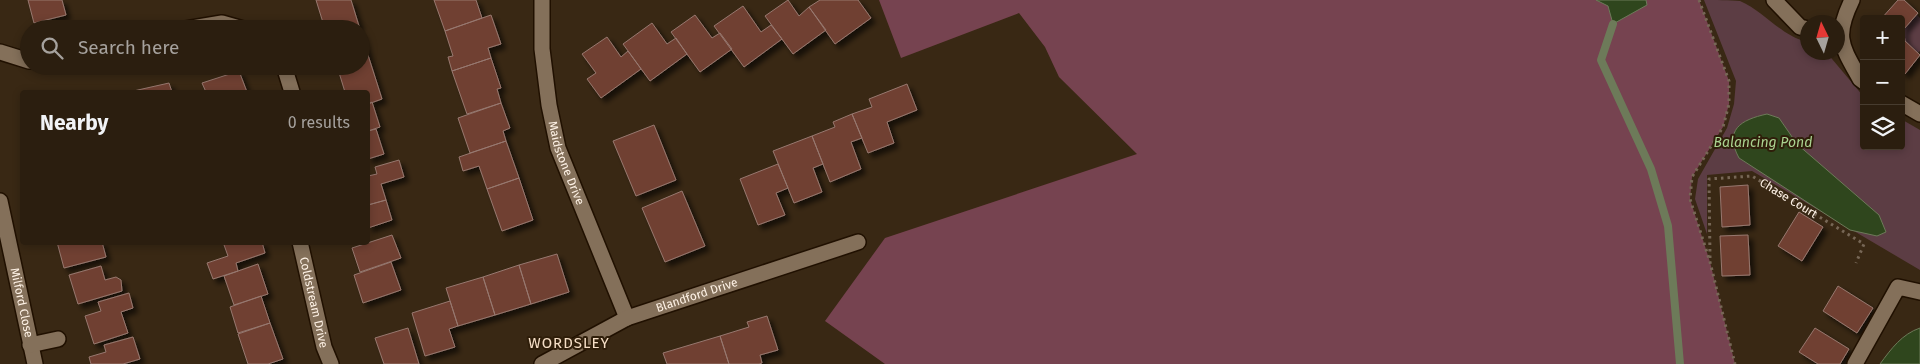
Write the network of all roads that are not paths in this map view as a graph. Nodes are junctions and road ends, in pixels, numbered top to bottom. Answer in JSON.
{"nodes":[{"id":1,"x":542,"y":0,"type":"edge"},
{"id":2,"x":1774,"y":0,"type":"edge"},
{"id":3,"x":1852,"y":0,"type":"edge"},
{"id":4,"x":1845,"y":15,"type":"edge"},
{"id":5,"x":1800,"y":27,"type":"edge"},
{"id":6,"x":1845,"y":53,"type":"edge"},
{"id":7,"x":0,"y":54,"type":"edge"},
{"id":8,"x":20,"y":59,"type":"edge"},
{"id":9,"x":287,"y":75,"type":"edge"},
{"id":10,"x":1860,"y":80,"type":"edge"},
{"id":11,"x":291,"y":90,"type":"edge"},
{"id":12,"x":1904,"y":105,"type":"edge"},
{"id":13,"x":1920,"y":114,"type":"edge"},
{"id":14,"x":0,"y":201,"type":"edge"},
{"id":15,"x":858,"y":242,"type":"dead end"},
{"id":16,"x":301,"y":245,"type":"edge"},
{"id":17,"x":1920,"y":292,"type":"edge"},
{"id":18,"x":627,"y":318,"type":"junction"},
{"id":19,"x":58,"y":339,"type":"dead end"},
{"id":20,"x":30,"y":345,"type":"junction"},
{"id":21,"x":35,"y":364,"type":"edge"},
{"id":22,"x":331,"y":364,"type":"edge"},
{"id":23,"x":542,"y":364,"type":"edge"},
{"id":24,"x":1855,"y":364,"type":"edge"}],
"edges":[{"from":1,"to":18,"type":"street","name":"Maidstone Drive"},
{"from":2,"to":5,"type":"street"},
{"from":3,"to":4,"type":"street"},
{"from":6,"to":10,"type":"street"},
{"from":7,"to":8,"type":"street"},
{"from":9,"to":11,"type":"street"},
{"from":12,"to":13,"type":"street"},
{"from":14,"to":20,"type":"street","name":"Milford Close"},
{"from":15,"to":18,"type":"street","name":"Blandford Drive"},
{"from":16,"to":22,"type":"street","name":"Coldstream Drive"},
{"from":17,"to":24,"type":"street"},
{"from":18,"to":23,"type":"street","name":"Blandford Drive"},
{"from":19,"to":20,"type":"street","name":"Milford Close"},
{"from":20,"to":21,"type":"street","name":"Milford Close"}]}
